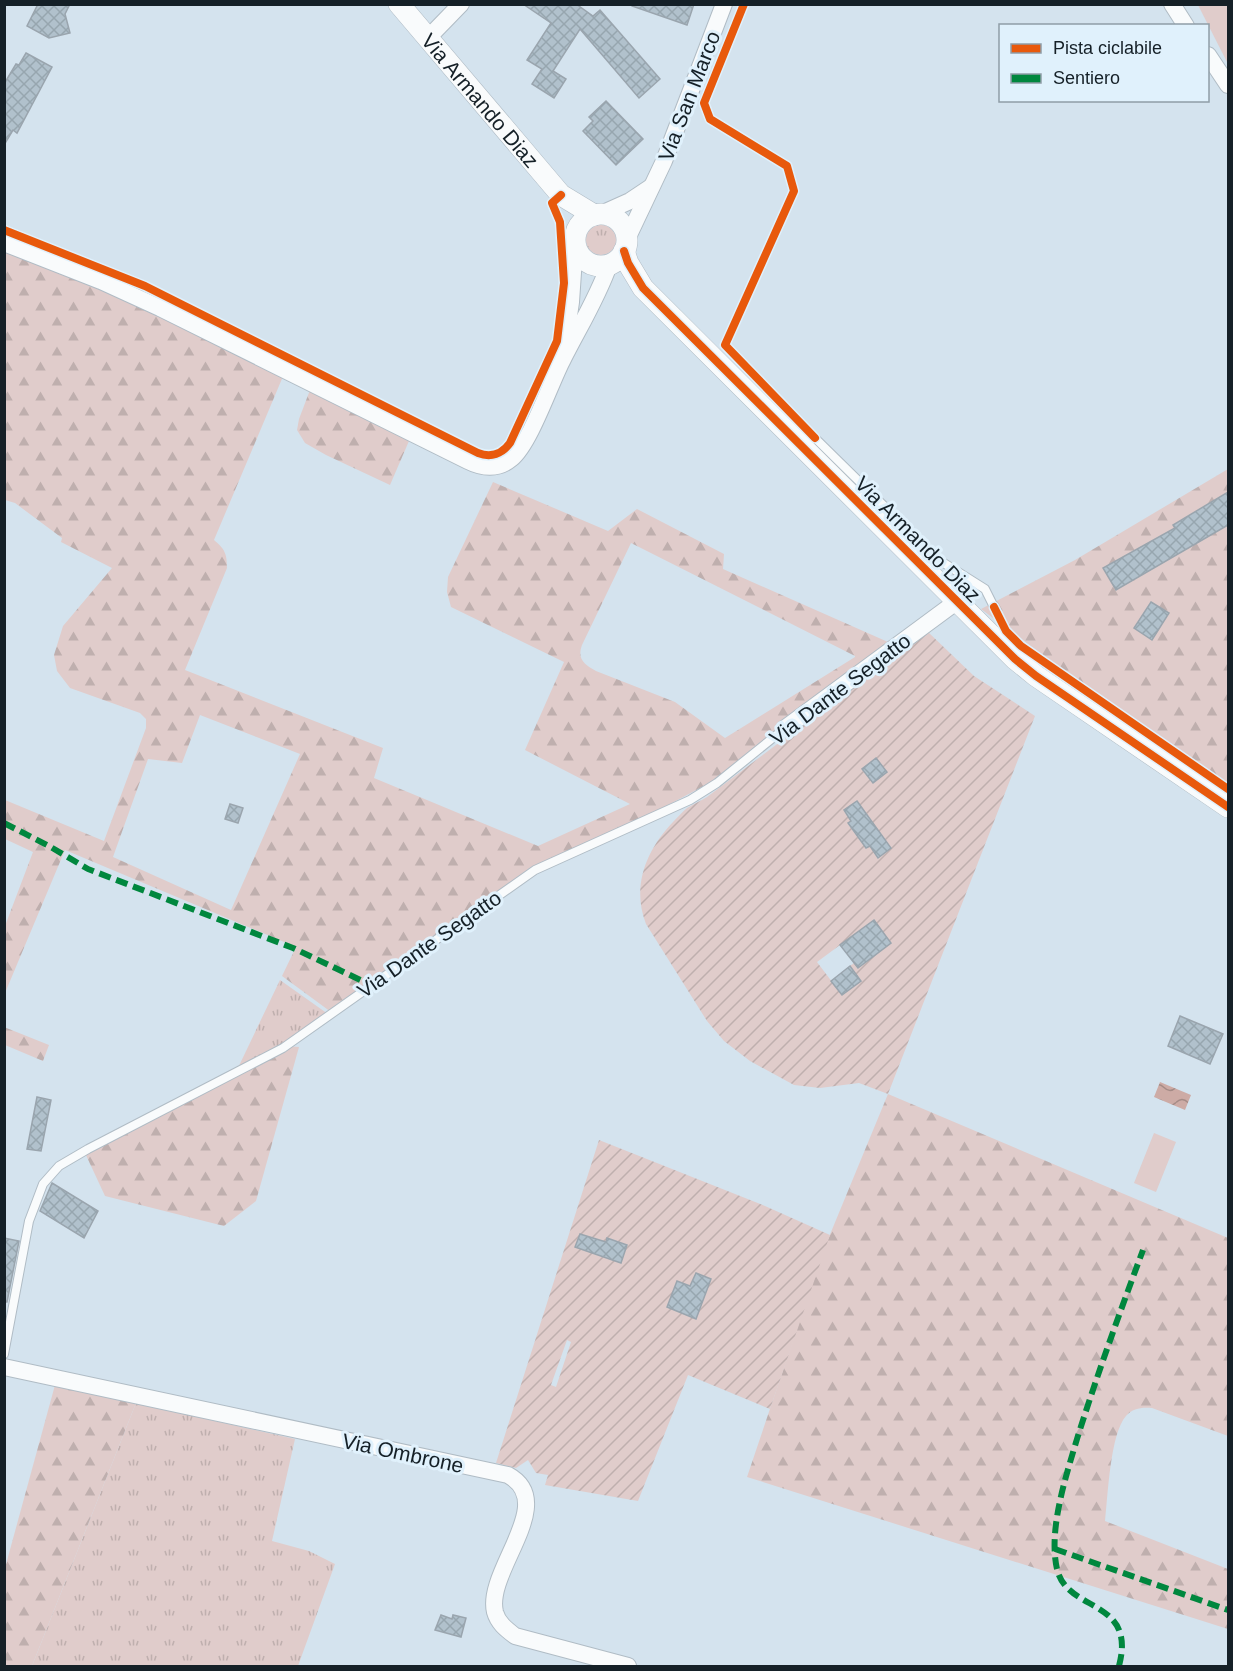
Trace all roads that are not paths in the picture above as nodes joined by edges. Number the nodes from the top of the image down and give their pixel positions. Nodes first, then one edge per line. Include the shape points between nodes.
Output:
1 (399, 4) edge
2 (461, 4) edge
3 (724, 4) edge
4 (1172, 4) edge
5 (1185, 24) edge
6 (428, 38) junction
7 (1209, 56) edge
8 (1228, 85) edge
9 (652, 186) junction
10 (561, 195) junction
11 (598, 215) junction
12 (575, 239) junction
13 (4, 243) edge
14 (626, 245) junction
15 (609, 265) junction
16 (643, 288) junction
17 (562, 360) junction
18 (793, 439) junction
19 (956, 602) junction
20 (994, 607) dead end
21 (784, 729) joint
22 (1228, 807) edge
23 (4, 1354) edge
24 (4, 1367) edge
25 (628, 1666) edge

1 - 6 street, Via Armando Diaz
2 - 6 street
3 - 9 street, Via San Marco
4 - 5 street
6 - 10 street, Via Armando Diaz
7 - 8 street
9 - 11 street, Via San Marco
9 - 14 street, Via San Marco
10 - 11 street, Via Armando Diaz
10 - 12 street, Via Armando Diaz
11 - 12 street via 582,222
11 - 14 street, Via Armando Diaz via 616,219 625,232
12 - 15 street, Via Armando Diaz via 585,260 598,266
12 - 17 street
13 - 17 street via 160,308 480,466 506,463 520,450
14 - 15 street
14 - 16 street, Via Armando Diaz via 628,263
15 - 16 street, Via Armando Diaz
15 - 17 street
16 - 18 street, Via Armando Diaz
18 - 19 street, Via Armando Diaz
18 - 20 lane via 815,438 939,560 985,589
19 - 21 street, Via Dante Segatto
19 - 22 street, Via Armando Diaz via 1036,676
21 - 23 lane, Via Dante Segatto via 690,800 535,870 283,1048 59,1166 43,1184 29,1221
24 - 25 street, Via Ombrone via 508,1475 524,1489 527,1499 496,1591 495,1611 502,1626 515,1636

